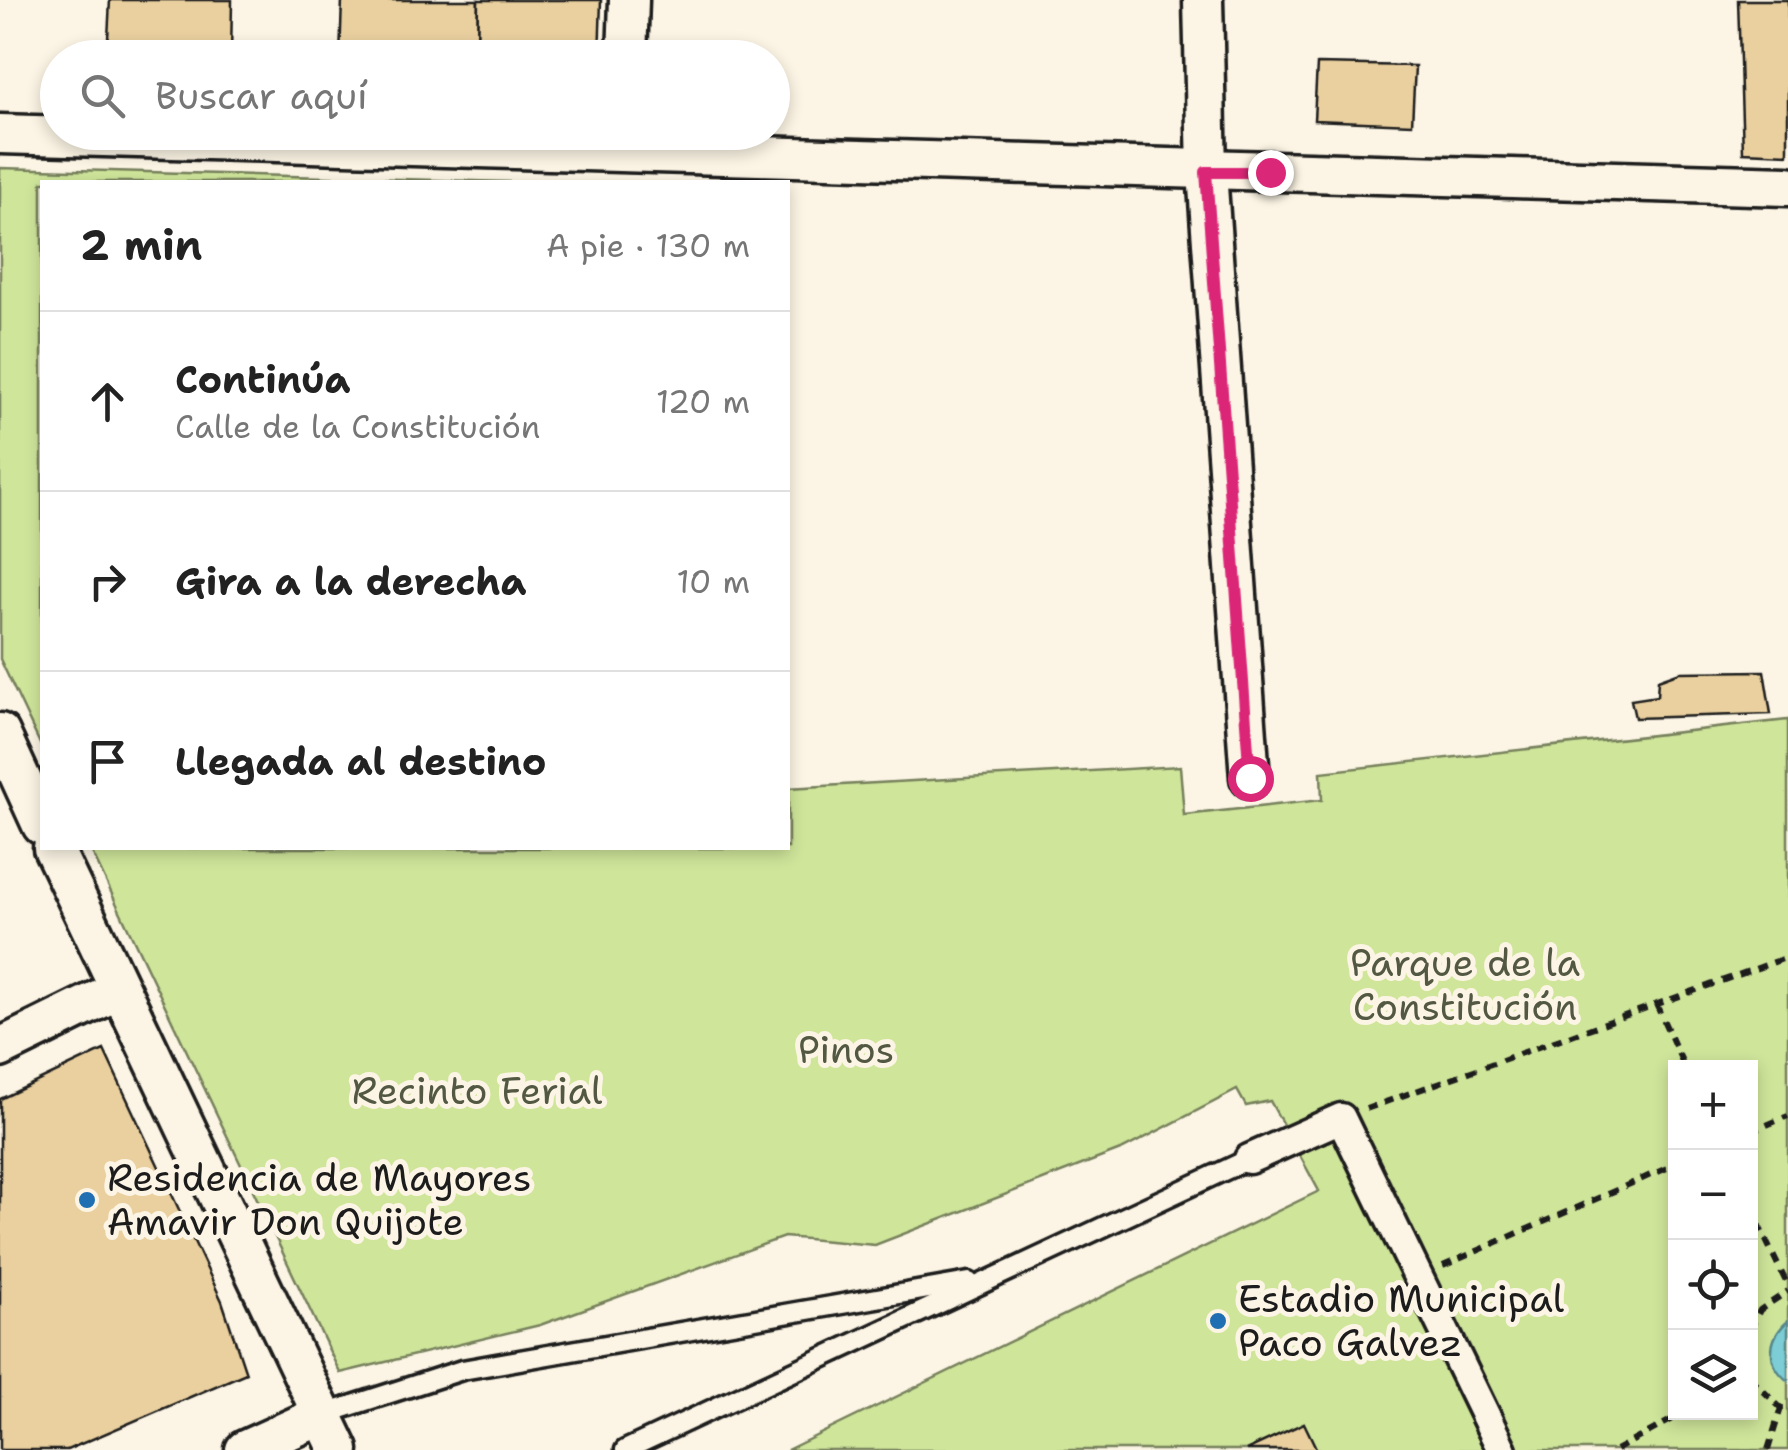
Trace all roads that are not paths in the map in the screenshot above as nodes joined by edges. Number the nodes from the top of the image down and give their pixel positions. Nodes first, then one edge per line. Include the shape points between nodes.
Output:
1 (629, 0) edge
2 (1204, 0) edge
3 (628, 40) edge
4 (0, 134) edge
5 (40, 135) edge
6 (765, 150) edge
7 (1206, 172) junction
8 (1788, 186) edge
9 (0, 732) edge
10 (1250, 778) dead end
11 (40, 821) edge
12 (54, 850) edge
13 (118, 990) junction
14 (0, 1048) edge
15 (1249, 1159) joint
16 (994, 1278) junction
17 (322, 1415) junction
18 (245, 1450) edge
19 (340, 1450) edge
20 (625, 1450) edge
21 (1502, 1450) edge

1 - 3 street
2 - 7 street
4 - 5 street
6 - 7 street
7 - 8 street
7 - 10 street
9 - 11 street
12 - 13 street
13 - 14 street
13 - 17 street
15 - 16 lane
15 - 21 street via 1341,1118
16 - 17 lane via 462,1370
16 - 20 lane
17 - 18 street
17 - 19 street

